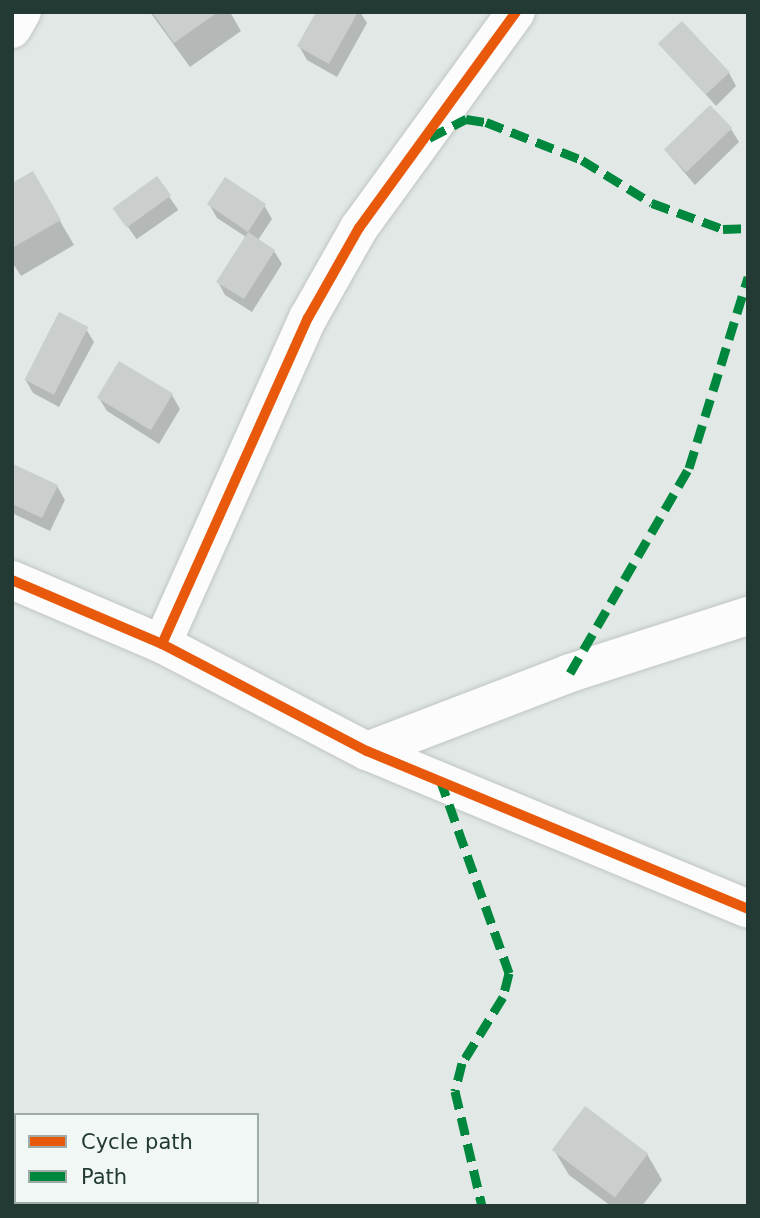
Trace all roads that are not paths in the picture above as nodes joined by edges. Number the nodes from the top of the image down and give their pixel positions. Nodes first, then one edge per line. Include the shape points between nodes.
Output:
1 (22, 12) edge
2 (516, 12) edge
3 (12, 29) edge
4 (12, 580) edge
5 (748, 616) edge
6 (162, 644) junction
7 (367, 751) junction
8 (748, 909) edge

1 - 3 street
2 - 6 street via 359,228 314,307
4 - 6 street
5 - 7 street via 570,673
6 - 7 street
7 - 8 street

